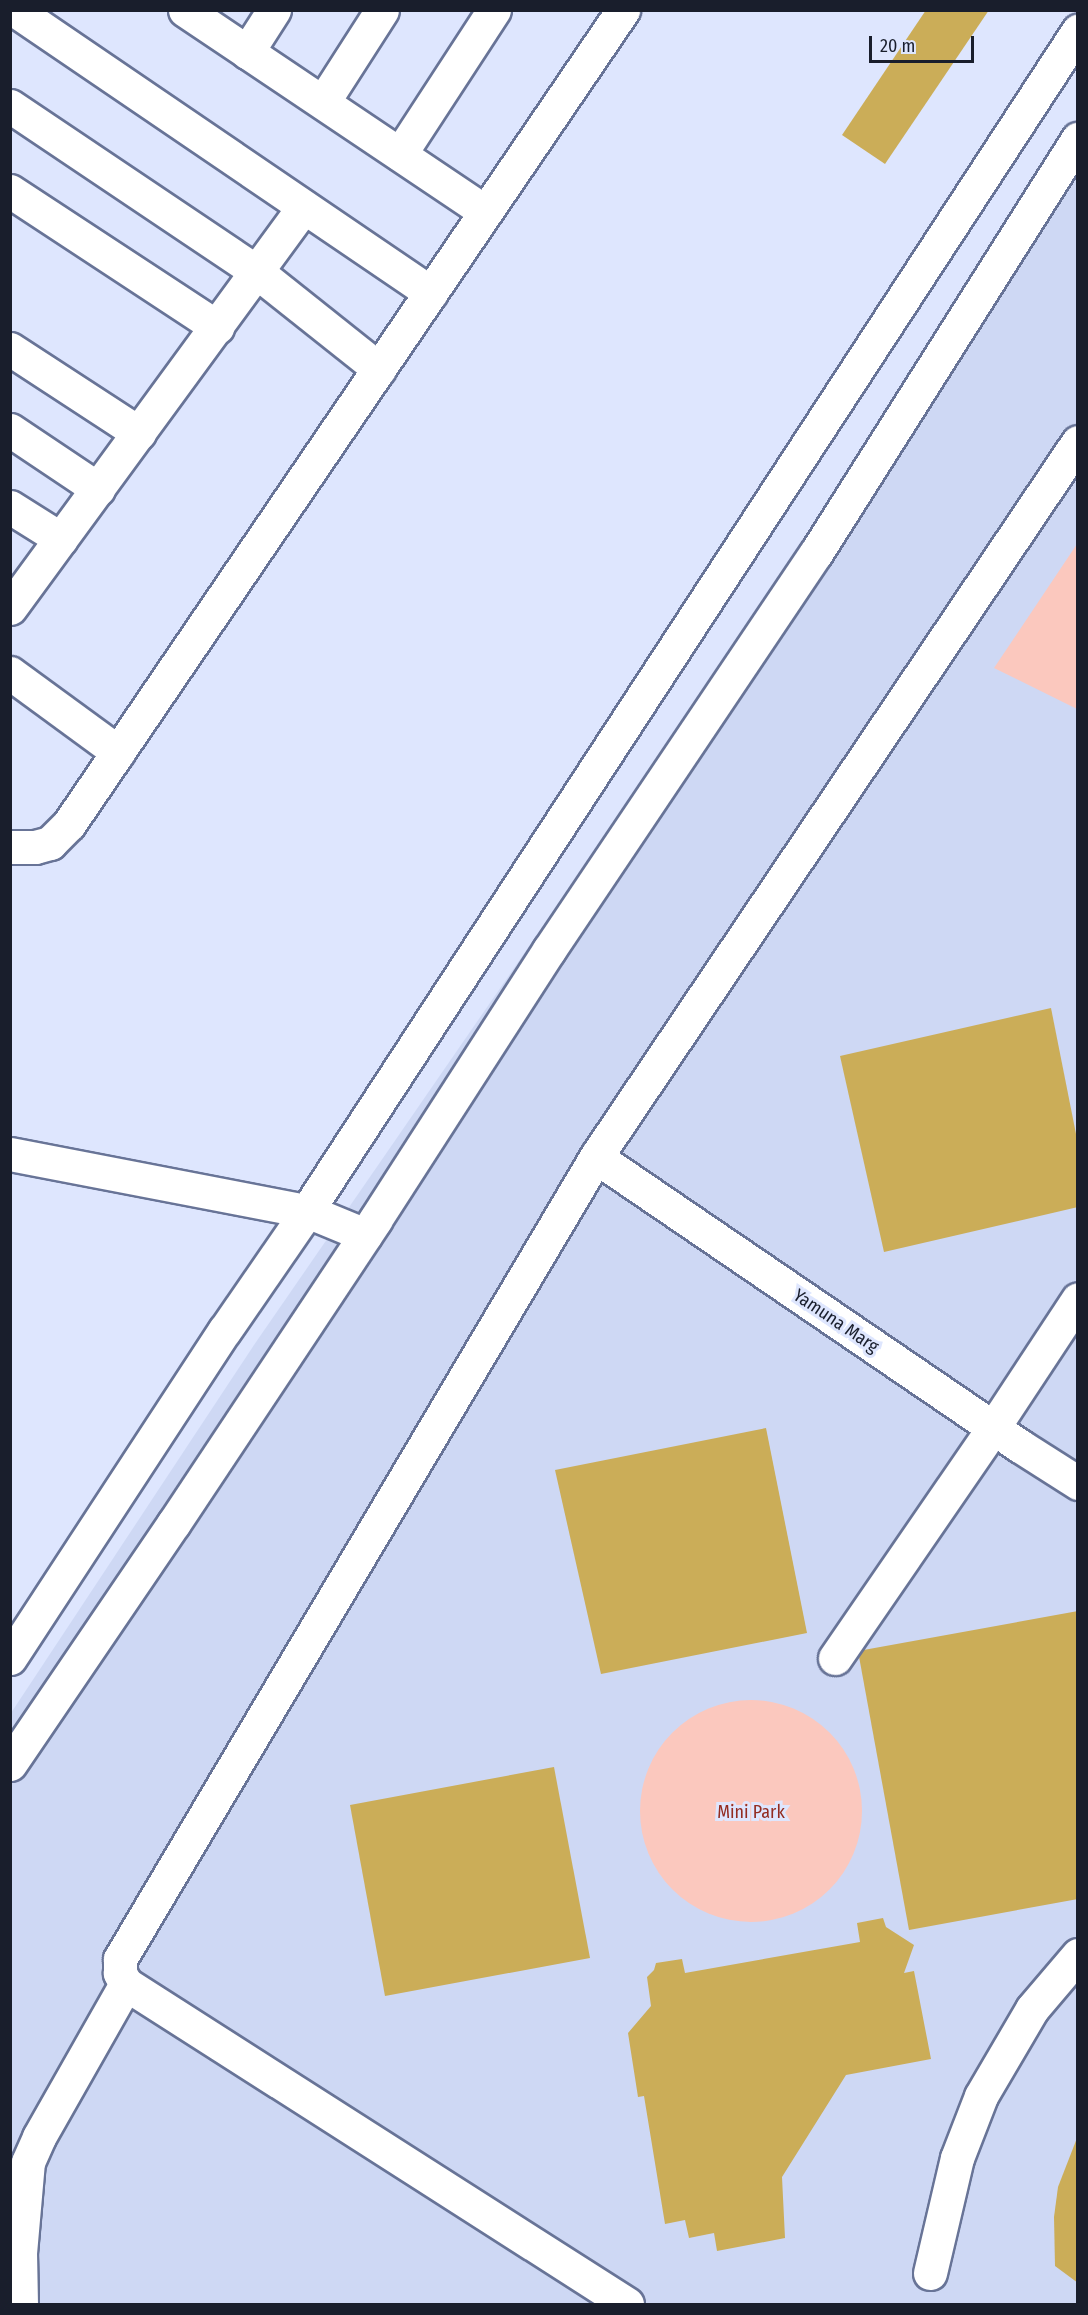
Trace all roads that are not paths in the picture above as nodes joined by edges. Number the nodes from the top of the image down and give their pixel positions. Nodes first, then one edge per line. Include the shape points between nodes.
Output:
1 (15, 10) edge
2 (186, 10) edge
3 (274, 10) edge
4 (382, 10) edge
5 (494, 10) edge
6 (623, 10) edge
7 (1077, 32) edge
8 (247, 52) junction
9 (322, 102) junction
10 (10, 106) edge
11 (1077, 139) edge
12 (400, 154) junction
13 (10, 191) edge
14 (304, 207) junction
15 (486, 212) junction
16 (257, 272) junction
17 (431, 293) junction
18 (217, 327) junction
19 (10, 349) edge
20 (379, 369) junction
21 (10, 430) edge
22 (139, 433) junction
23 (1077, 442) edge
24 (98, 489) junction
25 (10, 507) edge
26 (61, 540) junction
27 (14, 595) edge
28 (10, 673) edge
29 (118, 752) junction
30 (10, 847) edge
31 (10, 1154) edge
32 (596, 1156) junction
33 (308, 1211) junction
34 (365, 1235) junction
35 (1077, 1299) edge
36 (993, 1428) junction
37 (1077, 1483) edge
38 (10, 1658) edge
39 (835, 1658) dead end
40 (10, 1764) edge
41 (1077, 1955) edge
42 (126, 1984) junction
43 (930, 2273) dead end
44 (21, 2304) edge
45 (627, 2304) edge

1 - 14 street
2 - 8 street
3 - 8 street
4 - 9 street
5 - 12 street
6 - 15 street
7 - 33 street
8 - 9 street
9 - 12 street
10 - 16 street
11 - 34 street via 816,553 549,950
12 - 15 street
13 - 18 street
14 - 16 street
14 - 17 street
15 - 17 street
16 - 18 street
16 - 20 street
17 - 20 street
18 - 22 street
19 - 22 street
20 - 29 street
21 - 24 street
22 - 24 street
23 - 32 street
24 - 26 street
25 - 26 street
26 - 27 street
28 - 29 street
29 - 30 street via 69,824 50,843 35,848
31 - 33 street
32 - 36 street, Yamuna Marg
32 - 42 street via 120,1959 120,1972
33 - 34 street
33 - 38 street
34 - 40 street
35 - 36 street
36 - 37 street, Yamuna Marg
36 - 39 street
41 - 43 street via 1032,2009 981,2096 957,2157
42 - 44 street via 28,2163 22,2208
42 - 45 street

